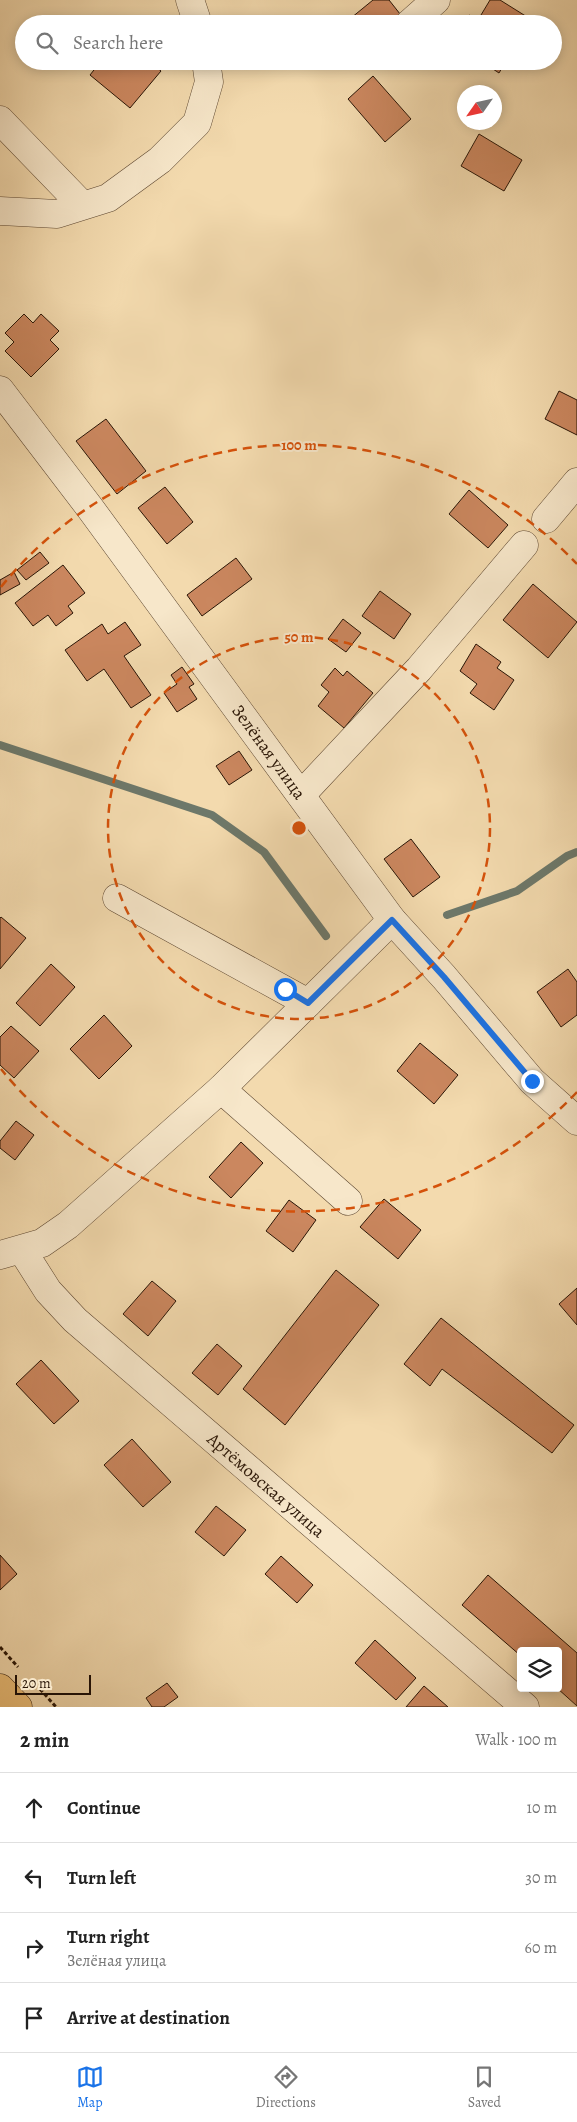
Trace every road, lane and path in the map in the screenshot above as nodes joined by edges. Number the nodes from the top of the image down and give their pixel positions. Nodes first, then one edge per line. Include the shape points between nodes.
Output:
1 (190, 0) edge
2 (436, 0) edge
3 (195, 15) edge
4 (419, 15) edge
5 (207, 70) edge
6 (0, 120) edge
7 (82, 205) junction
8 (0, 211) edge
9 (0, 390) edge
10 (577, 482) edge
11 (546, 519) dead end
12 (524, 546) dead end
13 (300, 795) junction
14 (117, 898) dead end
15 (392, 920) junction
16 (308, 1003) junction
17 (221, 1089) junction
18 (577, 1121) edge
19 (348, 1201) dead end
20 (11, 1253) edge
21 (0, 1688) edge
22 (18, 1707) edge
23 (525, 1707) edge

1 - 3 street
2 - 4 street
5 - 7 street via 209,82 197,123 160,160 108,198
6 - 7 street
7 - 8 street via 57,214
9 - 13 street, Зелёная улица
10 - 11 street
12 - 13 street via 419,669
13 - 15 street, Зелёная улица
14 - 16 street
15 - 16 street
15 - 18 street, Зелёная улица via 532,1081
16 - 17 street
17 - 19 street
17 - 20 street via 68,1225 42,1242
20 - 23 street, Артёмовская улица via 75,1320
21 - 22 main road

